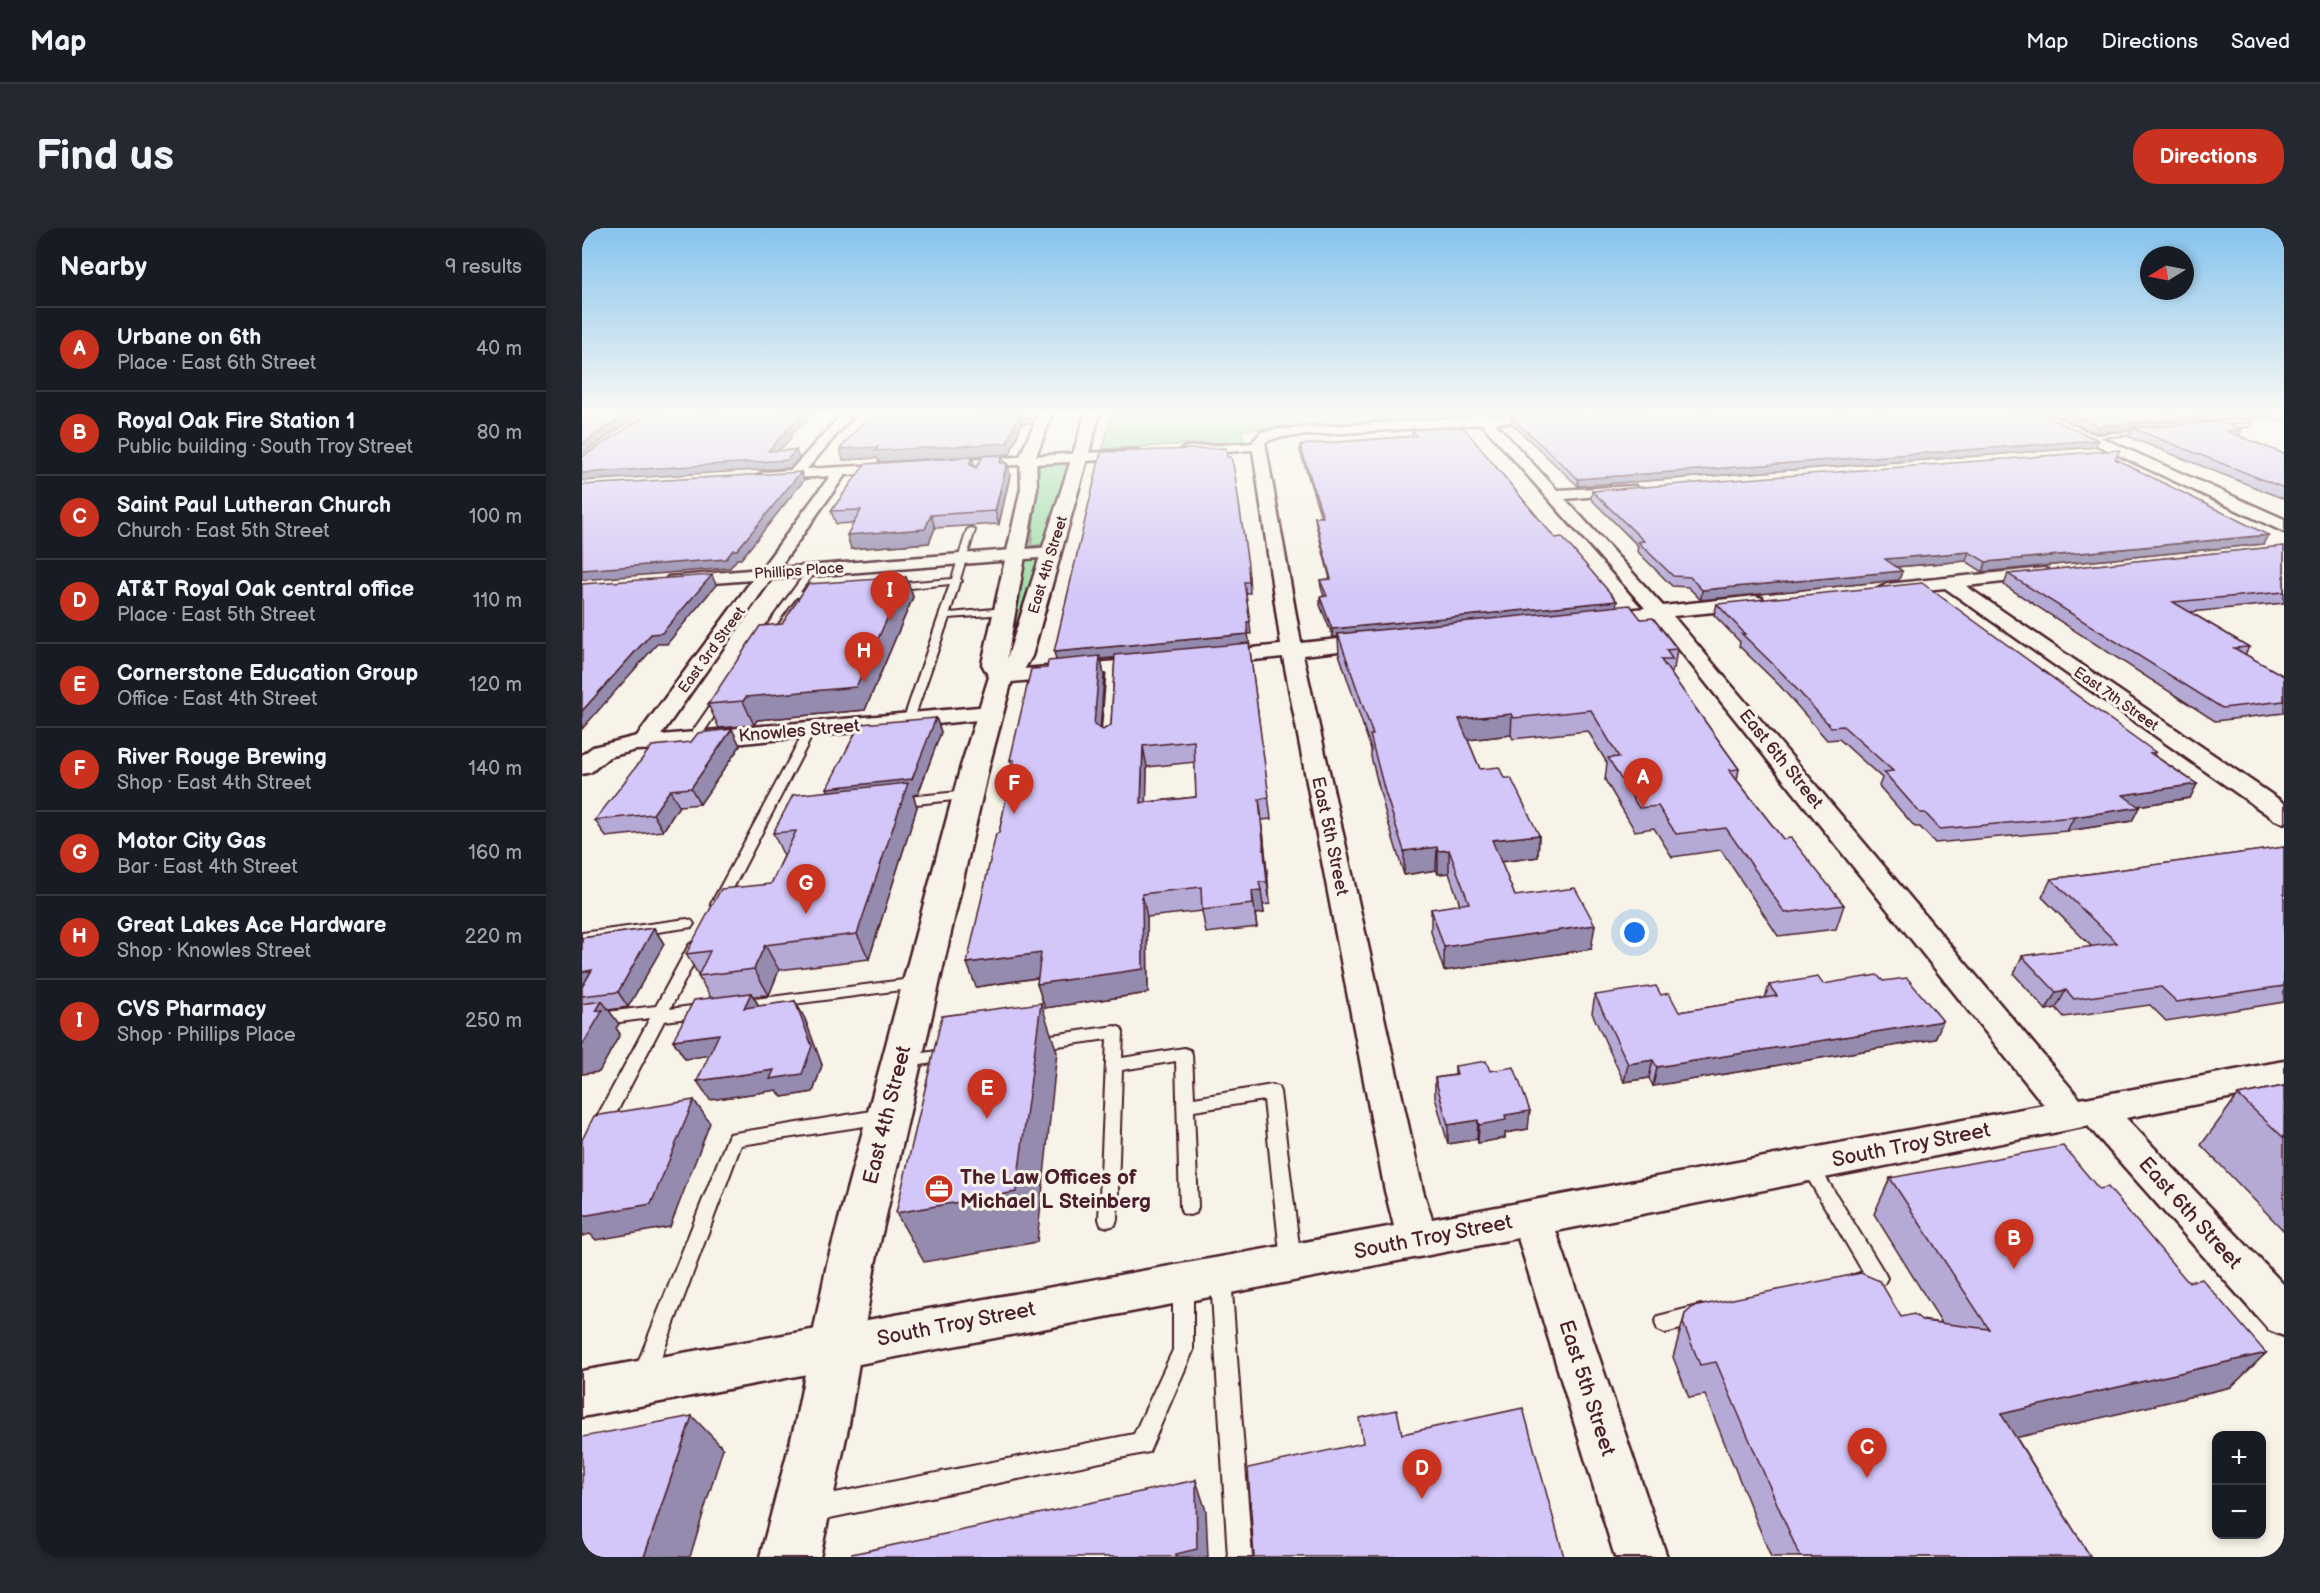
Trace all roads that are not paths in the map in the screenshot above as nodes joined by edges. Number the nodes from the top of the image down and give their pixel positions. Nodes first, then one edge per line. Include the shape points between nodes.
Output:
1 (779, 475) edge
2 (838, 475) edge
3 (1029, 475) edge
4 (1075, 475) edge
5 (1267, 475) edge
6 (1536, 475) edge
7 (2171, 475) edge
8 (747, 477) edge
9 (1648, 488) edge
10 (1554, 495) junction
11 (2284, 526) edge
12 (971, 530) edge
13 (1052, 552) junction
14 (1016, 554) junction
15 (962, 559) junction
16 (812, 570) junction
17 (2064, 571) edge
18 (767, 573) junction
19 (958, 581) junction
20 (652, 582) edge
21 (1949, 583) junction
22 (875, 588) edge
23 (1868, 591) edge
24 (828, 592) edge
25 (793, 595) junction
26 (1775, 600) edge
27 (1005, 611) junction
28 (1659, 612) junction
29 (945, 616) junction
30 (1574, 621) edge
31 (1397, 639) edge
32 (1293, 649) junction
33 (754, 650) edge
34 (1191, 660) edge
35 (1168, 662) edge
36 (1112, 668) junction
37 (1001, 677) junction
38 (728, 689) edge
39 (990, 714) junction
40 (908, 721) junction
41 (810, 730) junction
42 (692, 741) junction
43 (644, 742) junction
44 (1107, 746) edge
45 (582, 767) edge
46 (968, 795) junction
47 (890, 803) edge
48 (2284, 815) edge
49 (687, 924) dead end
50 (582, 938) edge
51 (921, 982) junction
52 (660, 1013) junction
53 (582, 1021) edge
54 (1025, 1044) edge
55 (968, 1052) edge
56 (900, 1062) junction
57 (1114, 1065) junction
58 (2281, 1078) edge
59 (1185, 1106) junction
60 (2084, 1112) junction
61 (886, 1116) junction
62 (593, 1142) edge
63 (1809, 1165) junction
64 (1190, 1208) dead end
65 (1108, 1218) dead end
66 (1532, 1218) junction
67 (1418, 1238) junction
68 (1291, 1264) junction
69 (1202, 1279) junction
70 (1843, 1285) edge
71 (1720, 1311) edge
72 (2284, 1316) edge
73 (1665, 1323) dead end
74 (838, 1348) junction
75 (641, 1382) junction
76 (582, 1394) edge
77 (795, 1535) edge
78 (1240, 1557) edge
79 (1641, 1557) edge

1 - 8 street
2 - 18 street, East 3rd Street
3 - 14 street, East 4th Street
4 - 13 street, East 4th Street
5 - 32 street, East 5th Street
6 - 10 street, East 6th Street
7 - 11 street
9 - 10 street
10 - 28 street, East 6th Street
12 - 15 lane
13 - 14 street, Phillips Place
13 - 37 street, East 4th Street via 1020,656 1016,665
14 - 15 street, Phillips Place
14 - 27 street, East 4th Street
15 - 16 street, Phillips Place
15 - 19 lane
16 - 18 street, Phillips Place
16 - 25 lane
17 - 21 street
18 - 20 street, Phillips Place
18 - 43 street, East 3rd Street
19 - 22 lane
19 - 29 lane
21 - 23 street
21 - 48 street, East 7th Street
24 - 25 lane
25 - 33 lane
26 - 28 street
27 - 29 lane
27 - 37 street, East 4th Street via 994,664
28 - 30 street
28 - 60 street, East 6th Street
29 - 40 lane
31 - 32 street
32 - 34 street
32 - 67 street, East 5th Street via 1404,1191
35 - 36 street
36 - 37 street
36 - 44 lane
37 - 39 street, East 4th Street
38 - 42 lane
39 - 40 street, Knowles Street
39 - 46 street, East 4th Street
40 - 41 street, Knowles Street
41 - 42 street, Knowles Street
41 - 52 lane via 770,816
42 - 43 street, Knowles Street
43 - 45 street via 601,752
46 - 47 lane
46 - 51 street, East 4th Street
49 - 50 lane
51 - 52 lane
51 - 56 street, East 4th Street
52 - 53 lane
52 - 62 lane
54 - 57 lane via 1115,1032
55 - 56 lane
56 - 61 street, East 4th Street
57 - 59 lane via 1184,1054
57 - 65 lane
58 - 60 street, South Troy Street
59 - 64 lane
59 - 68 lane via 1272,1092
60 - 63 street, South Troy Street
60 - 72 street, East 6th Street
61 - 74 street, East 4th Street via 850,1264
61 - 75 lane via 735,1139
63 - 66 street, South Troy Street
63 - 70 lane via 1877,1278
66 - 67 street, South Troy Street
66 - 79 street, East 5th Street
67 - 68 street, South Troy Street
68 - 69 street, South Troy Street
69 - 74 street, South Troy Street
69 - 77 lane via 1183,1351 1141,1444
69 - 78 lane
71 - 73 lane
74 - 75 street, South Troy Street
74 - 77 street, East 4th Street
75 - 76 street, South Troy Street

